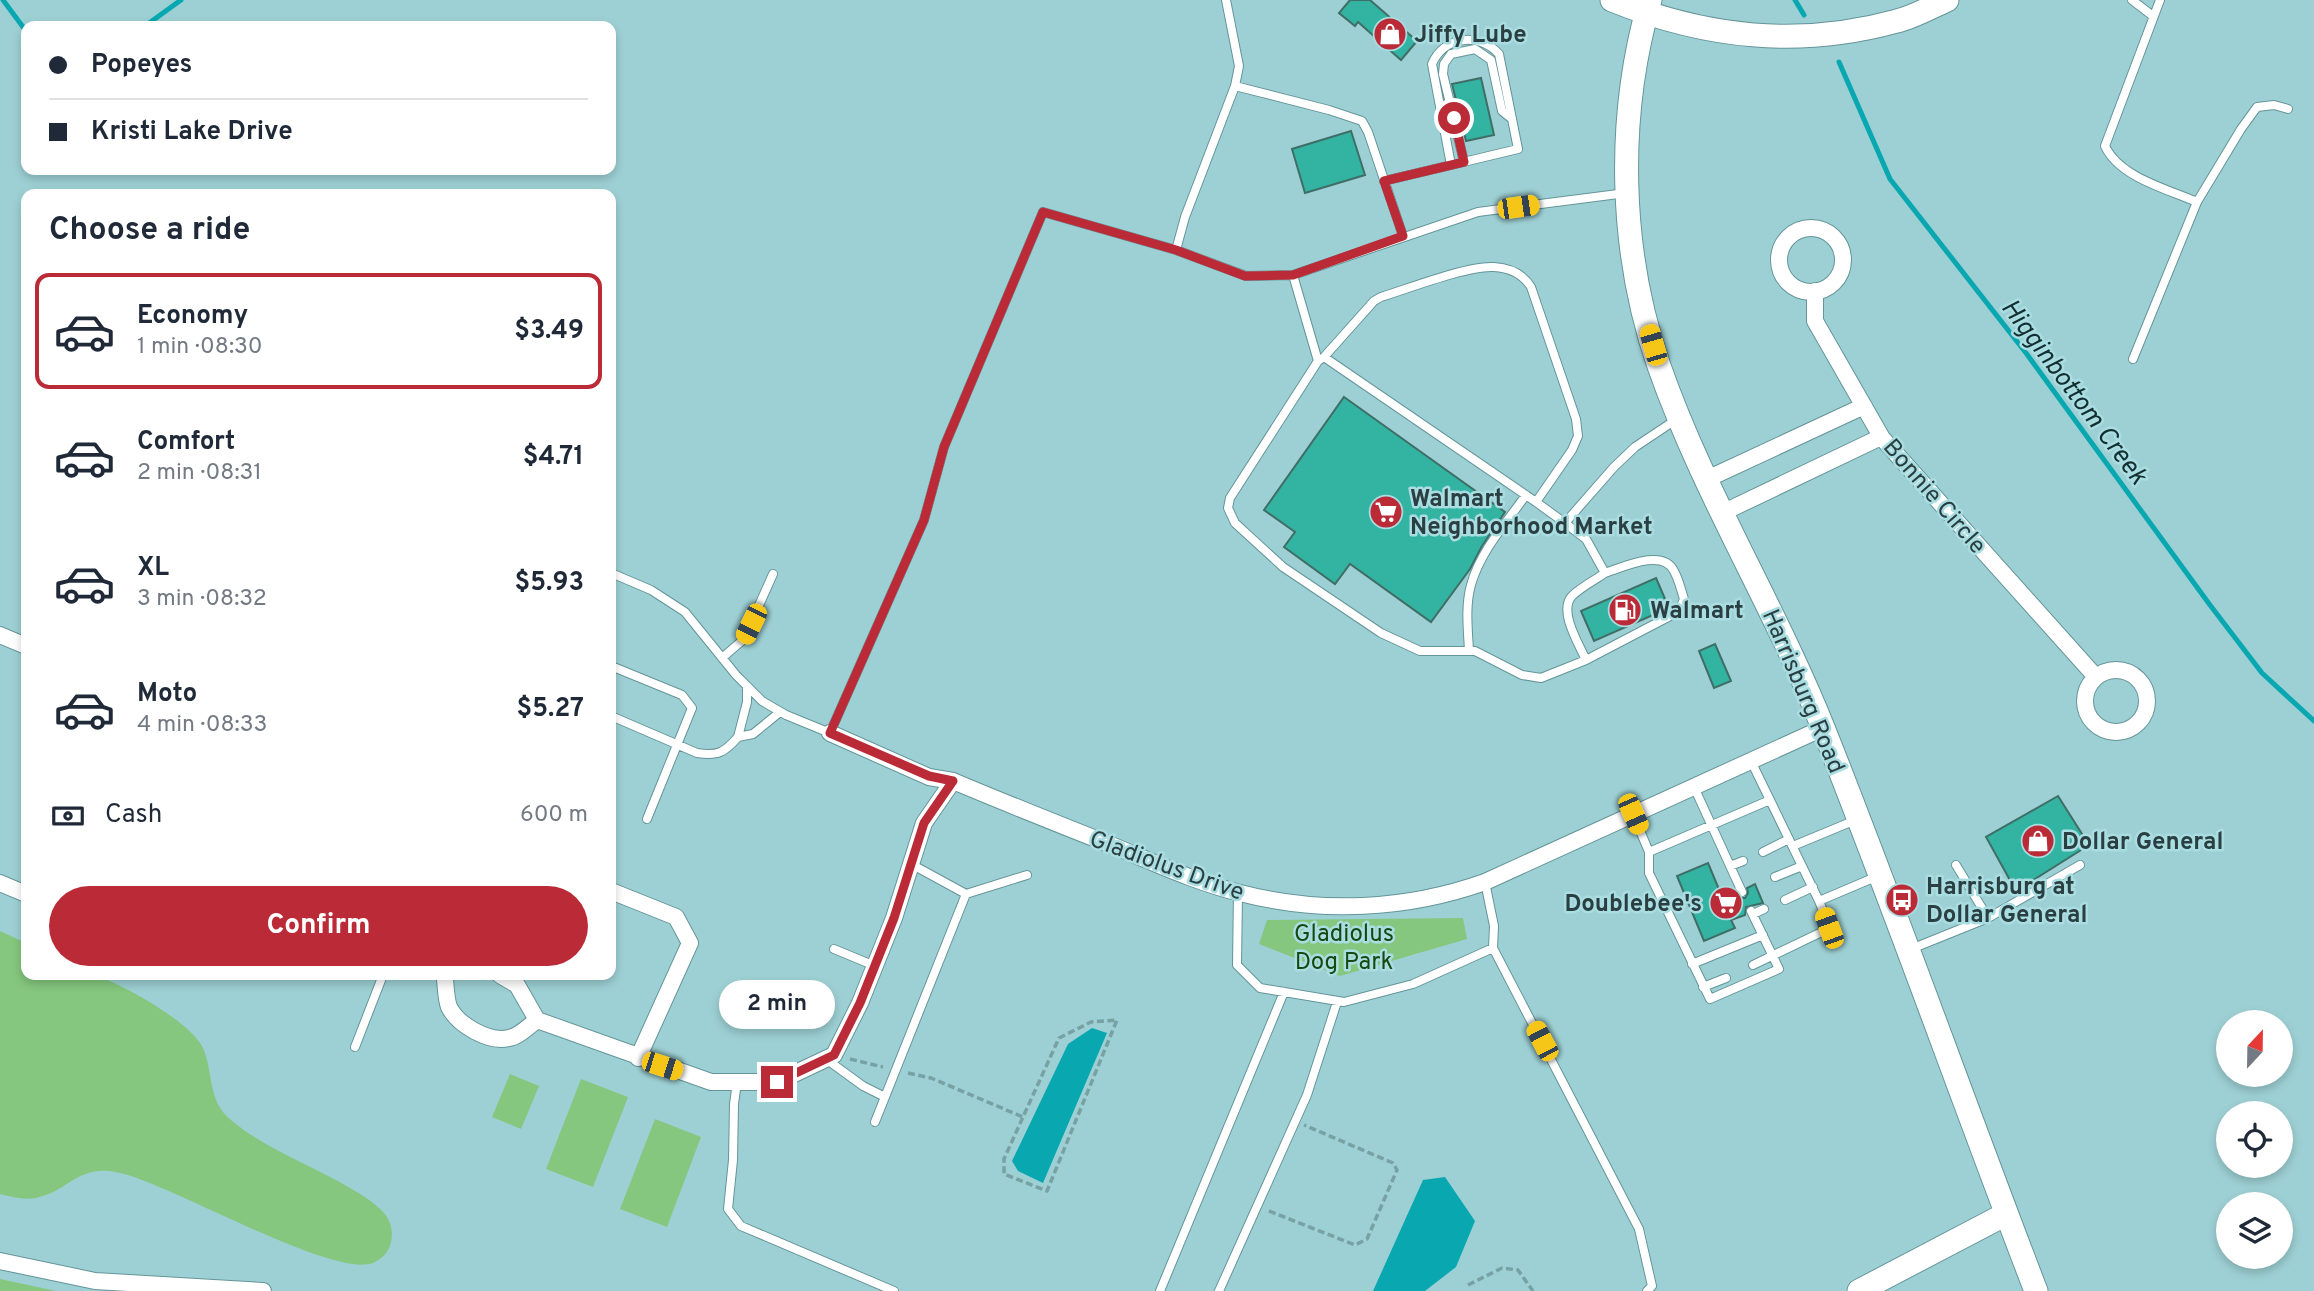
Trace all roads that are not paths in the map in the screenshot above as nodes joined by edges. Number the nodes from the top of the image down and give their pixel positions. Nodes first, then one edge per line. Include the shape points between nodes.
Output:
1 (1226, 0) edge
2 (1612, 0) edge
3 (1947, 0) edge
4 (2132, 0) edge
5 (2160, 0) edge
6 (1648, 7) edge
7 (2153, 16) junction
8 (1235, 86) junction
9 (2288, 109) dead end
10 (1512, 119) junction
11 (1464, 162) junction
12 (1451, 165) junction
13 (1384, 181) junction
14 (1627, 193) junction
15 (2197, 202) junction
16 (1403, 236) junction
17 (1176, 250) junction
18 (1293, 275) junction
19 (1815, 291) junction
20 (1321, 359) junction
21 (2133, 359) dead end
22 (1864, 406) junction
23 (1680, 417) junction
24 (1881, 436) junction
25 (1707, 479) junction
26 (1526, 495) junction
27 (1536, 502) junction
28 (1722, 513) junction
29 (1566, 523) junction
30 (1605, 573) junction
31 (773, 574) dead end
32 (616, 575) edge
33 (0, 635) edge
34 (21, 644) edge
35 (1469, 651) junction
36 (722, 658) junction
37 (1586, 660) junction
38 (616, 668) edge
39 (2096, 677) dead end
40 (747, 687) junction
41 (780, 712) junction
42 (616, 718) edge
43 (1823, 728) junction
44 (830, 733) junction
45 (738, 737) junction
46 (677, 744) junction
47 (1751, 761) junction
48 (953, 781) junction
49 (1694, 787) junction
50 (1770, 800) junction
51 (1633, 814) junction
52 (647, 819) dead end
53 (1858, 819) junction
54 (1711, 825) junction
55 (1791, 843) junction
56 (1650, 852) junction
57 (1763, 852) dead end
58 (1743, 861) dead end
59 (911, 864) junction
60 (1956, 865) dead end
61 (2080, 865) dead end
62 (1730, 866) junction
63 (1802, 866) junction
64 (1027, 875) dead end
65 (1881, 875) junction
66 (1775, 877) dead end
67 (1485, 882) junction
68 (0, 883) edge
69 (1813, 887) junction
70 (21, 892) edge
71 (1742, 892) dead end
72 (616, 893) edge
73 (1238, 893) junction
74 (966, 894) junction
75 (1785, 900) dead end
76 (1819, 901) junction
77 (1764, 909) dead end
78 (1988, 918) junction
79 (1763, 935) junction
80 (1493, 948) junction
81 (834, 949) dead end
82 (1908, 950) junction
83 (1773, 955) junction
84 (1692, 964) junction
85 (1754, 965) dead end
86 (875, 966) junction
87 (1726, 978) dead end
88 (381, 980) edge
89 (446, 980) edge
90 (508, 980) edge
91 (1703, 987) junction
92 (1284, 992) junction
93 (1336, 1002) junction
94 (537, 1020) junction
95 (355, 1048) dead end
96 (830, 1057) junction
97 (638, 1058) junction
98 (737, 1082) junction
99 (885, 1097) junction
100 (875, 1122) dead end
101 (2006, 1214) junction
102 (0, 1261) edge
103 (263, 1291) edge
104 (894, 1291) edge
105 (1160, 1291) edge
106 (1219, 1291) edge
107 (1647, 1291) edge
108 (1859, 1291) edge
109 (2036, 1291) edge

1 - 8 lane via 1239,66
2 - 6 main road
3 - 6 main road via 1900,21 1829,36 1759,37 1696,26
4 - 7 lane
5 - 7 lane
6 - 14 main road, Harrisburg Road via 1629,116
7 - 15 lane via 2105,146 2110,158 2134,174
8 - 13 lane via 1362,121
8 - 17 lane
9 - 15 lane via 2274,104 2257,107
10 - 11 lane via 1518,149
10 - 11 lane via 1502,111 1491,60 1475,49 1451,54 1443,74
10 - 12 lane via 1499,54 1491,44 1466,40 1438,51 1432,64
11 - 12 lane
12 - 13 lane
13 - 16 lane
14 - 16 lane via 1478,212
14 - 23 main road, Harrisburg Road via 1641,302 1659,366
15 - 21 lane
16 - 18 lane
17 - 18 lane via 1245,276
17 - 44 lane via 1043,212 944,447 924,520
18 - 20 lane
19 - 19 street via 1835,282 1843,262 1837,241 1821,229 1811,228 1792,234 1779,260 1794,286
19 - 22 street, Bonnie Circle via 1815,321
20 - 26 lane
20 - 27 lane via 1381,297 1477,268 1494,267 1525,278 1576,419 1578,436
20 - 35 lane via 1230,498 1228,508 1235,523 1283,568 1381,633 1420,651
22 - 24 street, Bonnie Circle
22 - 25 street
23 - 25 main road, Harrisburg Road
23 - 29 lane via 1635,447
24 - 28 street
24 - 39 street, Bonnie Circle
25 - 28 main road, Harrisburg Road
26 - 27 lane
26 - 35 lane via 1488,550 1471,586
27 - 29 lane
28 - 43 main road, Harrisburg Road
29 - 30 lane via 1586,539
30 - 37 lane via 1571,597 1567,607
30 - 37 lane via 1648,560 1664,562 1674,568 1684,599 1674,614
31 - 36 lane via 744,639
32 - 36 lane via 685,612
33 - 34 street
35 - 37 lane via 1522,675 1541,678
36 - 40 lane
38 - 46 lane via 682,695 692,708
40 - 41 lane
40 - 45 lane
41 - 44 lane
41 - 45 lane via 753,734
42 - 46 lane
43 - 47 street, Gladiolus Drive
43 - 53 main road, Harrisburg Road
44 - 48 street, Gladiolus Drive via 929,776
45 - 46 lane via 726,750 710,755
46 - 52 lane
47 - 49 street, Gladiolus Drive
47 - 50 lane
48 - 59 street via 924,823
48 - 73 street, Gladiolus Drive
49 - 51 street, Gladiolus Drive
49 - 54 lane
50 - 54 lane
50 - 55 lane
51 - 56 lane
51 - 67 street, Gladiolus Drive
53 - 55 lane
53 - 65 main road, Harrisburg Road
54 - 56 lane
54 - 62 lane
55 - 57 lane
55 - 63 lane
56 - 84 lane via 1648,873
58 - 62 lane
59 - 74 lane
59 - 86 street
60 - 78 lane
61 - 78 lane
62 - 71 lane
63 - 66 lane
63 - 69 lane
64 - 74 lane
65 - 76 lane
65 - 82 main road, Harrisburg Road
67 - 73 street, Gladiolus Drive via 1405,902 1363,906 1292,903
67 - 80 lane via 1494,926
68 - 70 street
69 - 75 lane
69 - 76 lane
72 - 97 street via 676,917 690,943
73 - 92 lane via 1237,965 1260,988
74 - 99 lane
76 - 83 lane via 1829,928
77 - 79 lane via 1752,912
78 - 82 lane
79 - 83 lane
79 - 84 lane
80 - 93 lane via 1413,984
80 - 107 lane via 1639,1229 1652,1286
81 - 86 lane
82 - 101 main road, Harrisburg Road
83 - 85 lane
83 - 91 lane via 1779,969 1710,999
84 - 91 lane
86 - 96 street
87 - 91 lane
88 - 95 lane
89 - 94 street via 449,1007 462,1021 493,1039 511,1038
90 - 94 street via 517,985
92 - 93 lane
92 - 105 lane
93 - 106 lane via 1307,1095
94 - 97 street
96 - 98 street via 777,1082
96 - 99 lane via 863,1086
97 - 98 street via 711,1082
98 - 104 lane via 728,1209 741,1226
99 - 100 lane
101 - 108 main road
101 - 109 main road, Harrisburg Road
102 - 103 street via 95,1281

